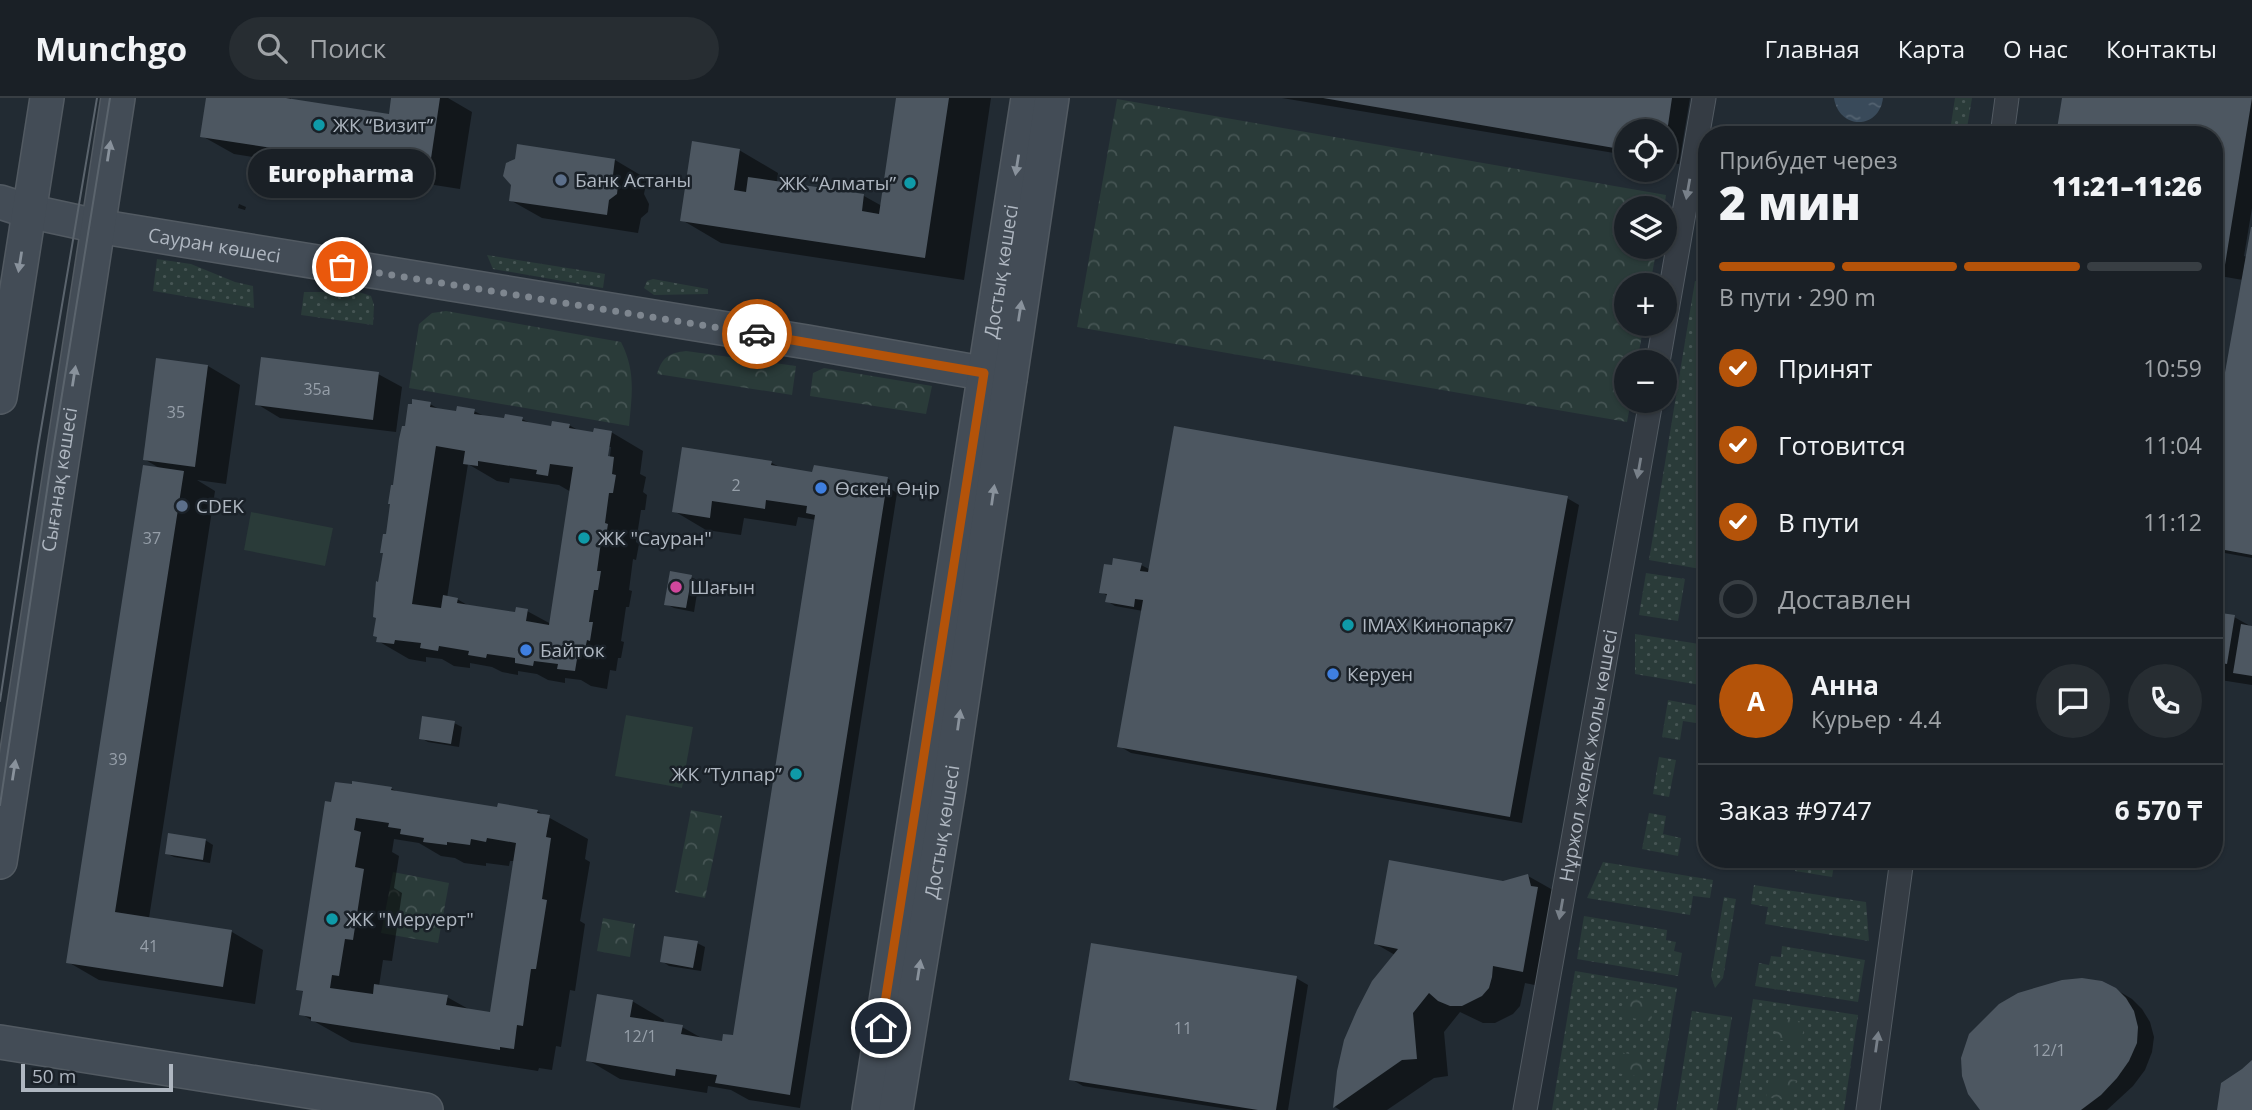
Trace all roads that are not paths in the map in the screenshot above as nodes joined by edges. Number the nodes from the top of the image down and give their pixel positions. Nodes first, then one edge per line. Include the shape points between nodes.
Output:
1 (47, 98) edge
2 (118, 98) edge
3 (1028, 98) edge
4 (1052, 98) edge
5 (1704, 98) edge
6 (2007, 98) edge
7 (1699, 126) edge
8 (2002, 126) edge
9 (1698, 132) edge
10 (14, 206) edge
11 (97, 226) junction
12 (1660, 350) edge
13 (997, 376) junction
14 (0, 397) edge
15 (1649, 413) edge
16 (0, 862) edge
17 (1901, 868) edge
18 (0, 1042) edge
19 (426, 1110) edge
20 (869, 1110) edge
21 (896, 1110) edge
22 (1525, 1110) edge
23 (1868, 1110) edge

1 - 10 street
11 -> 2 street, Сығанақ көшесі
3 -> 13 street, Достық көшесі
13 -> 4 street, Достық көшесі
5 -> 7 street
6 - 8 street
9 -> 12 street
10 - 11 street, Сауран көшесі
10 -> 14 street
11 - 13 street, Сауран көшесі
16 -> 11 street, Сығанақ көшесі
13 - 20 street, Достық көшесі
21 -> 13 street, Достық көшесі via 951,775
15 -> 22 street, Нұржол желек жолы көшесі
23 -> 17 street
18 - 19 street

